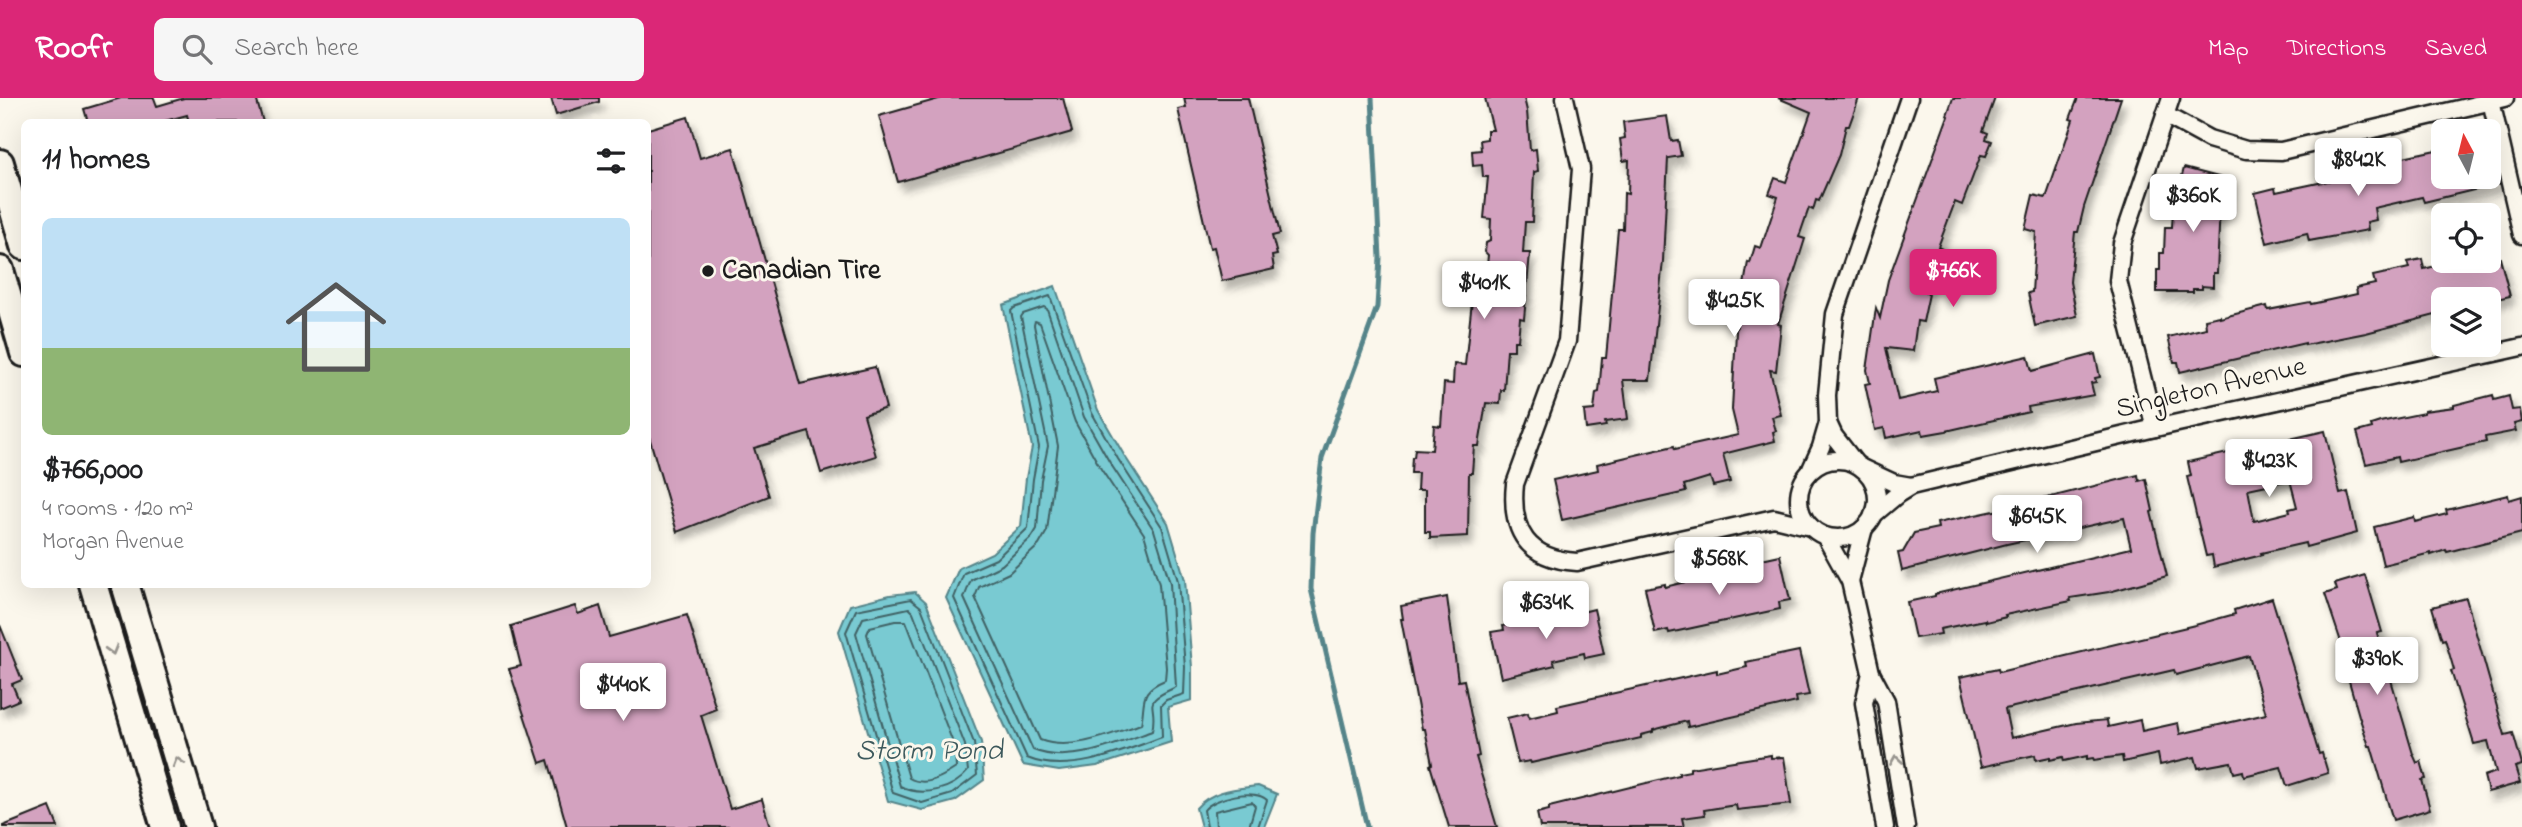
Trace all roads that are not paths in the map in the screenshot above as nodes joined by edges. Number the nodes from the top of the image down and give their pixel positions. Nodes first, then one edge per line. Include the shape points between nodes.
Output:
1 (1564, 98) edge
2 (1909, 98) edge
3 (2171, 98) edge
4 (2498, 99) edge
5 (2165, 115) junction
6 (0, 163) edge
7 (2522, 235) edge
8 (21, 236) edge
9 (0, 270) edge
10 (21, 343) edge
11 (2522, 347) edge
12 (1828, 423) junction
13 (2155, 429) junction
14 (1859, 466) junction
15 (1811, 470) junction
16 (1911, 486) junction
17 (1800, 488) junction
18 (1774, 518) junction
19 (1869, 522) junction
20 (1818, 531) junction
21 (1850, 581) junction
22 (94, 588) edge
23 (126, 588) edge
24 (1871, 673) junction
25 (165, 827) edge
26 (198, 827) edge
27 (1885, 827) edge
28 (1906, 827) edge

1 - 18 street via 1581,169 1567,341 1515,484 1513,501 1520,530 1541,555 1577,562
2 - 12 street via 1835,314
3 - 5 street
4 - 5 street via 2281,151 2246,150 2209,139
4 - 7 street
5 - 13 street via 2122,243 2118,281
6 - 8 main road
9 - 10 main road
11 - 13 street, Singleton Avenue
12 - 14 street
12 - 15 street
13 - 16 street, Singleton Avenue
14 - 15 street via 1832,460
14 - 16 street
14 - 19 street via 1875,485 1877,496
15 - 17 street
16 - 19 street, Singleton Avenue
17 - 18 street
17 - 20 street via 1802,515
18 - 20 street
19 - 20 street via 1846,537
19 - 21 street
20 - 21 street
21 - 24 street
22 -> 25 main road
26 -> 23 main road
24 - 27 street via 1864,703
28 -> 24 street via 1886,701

